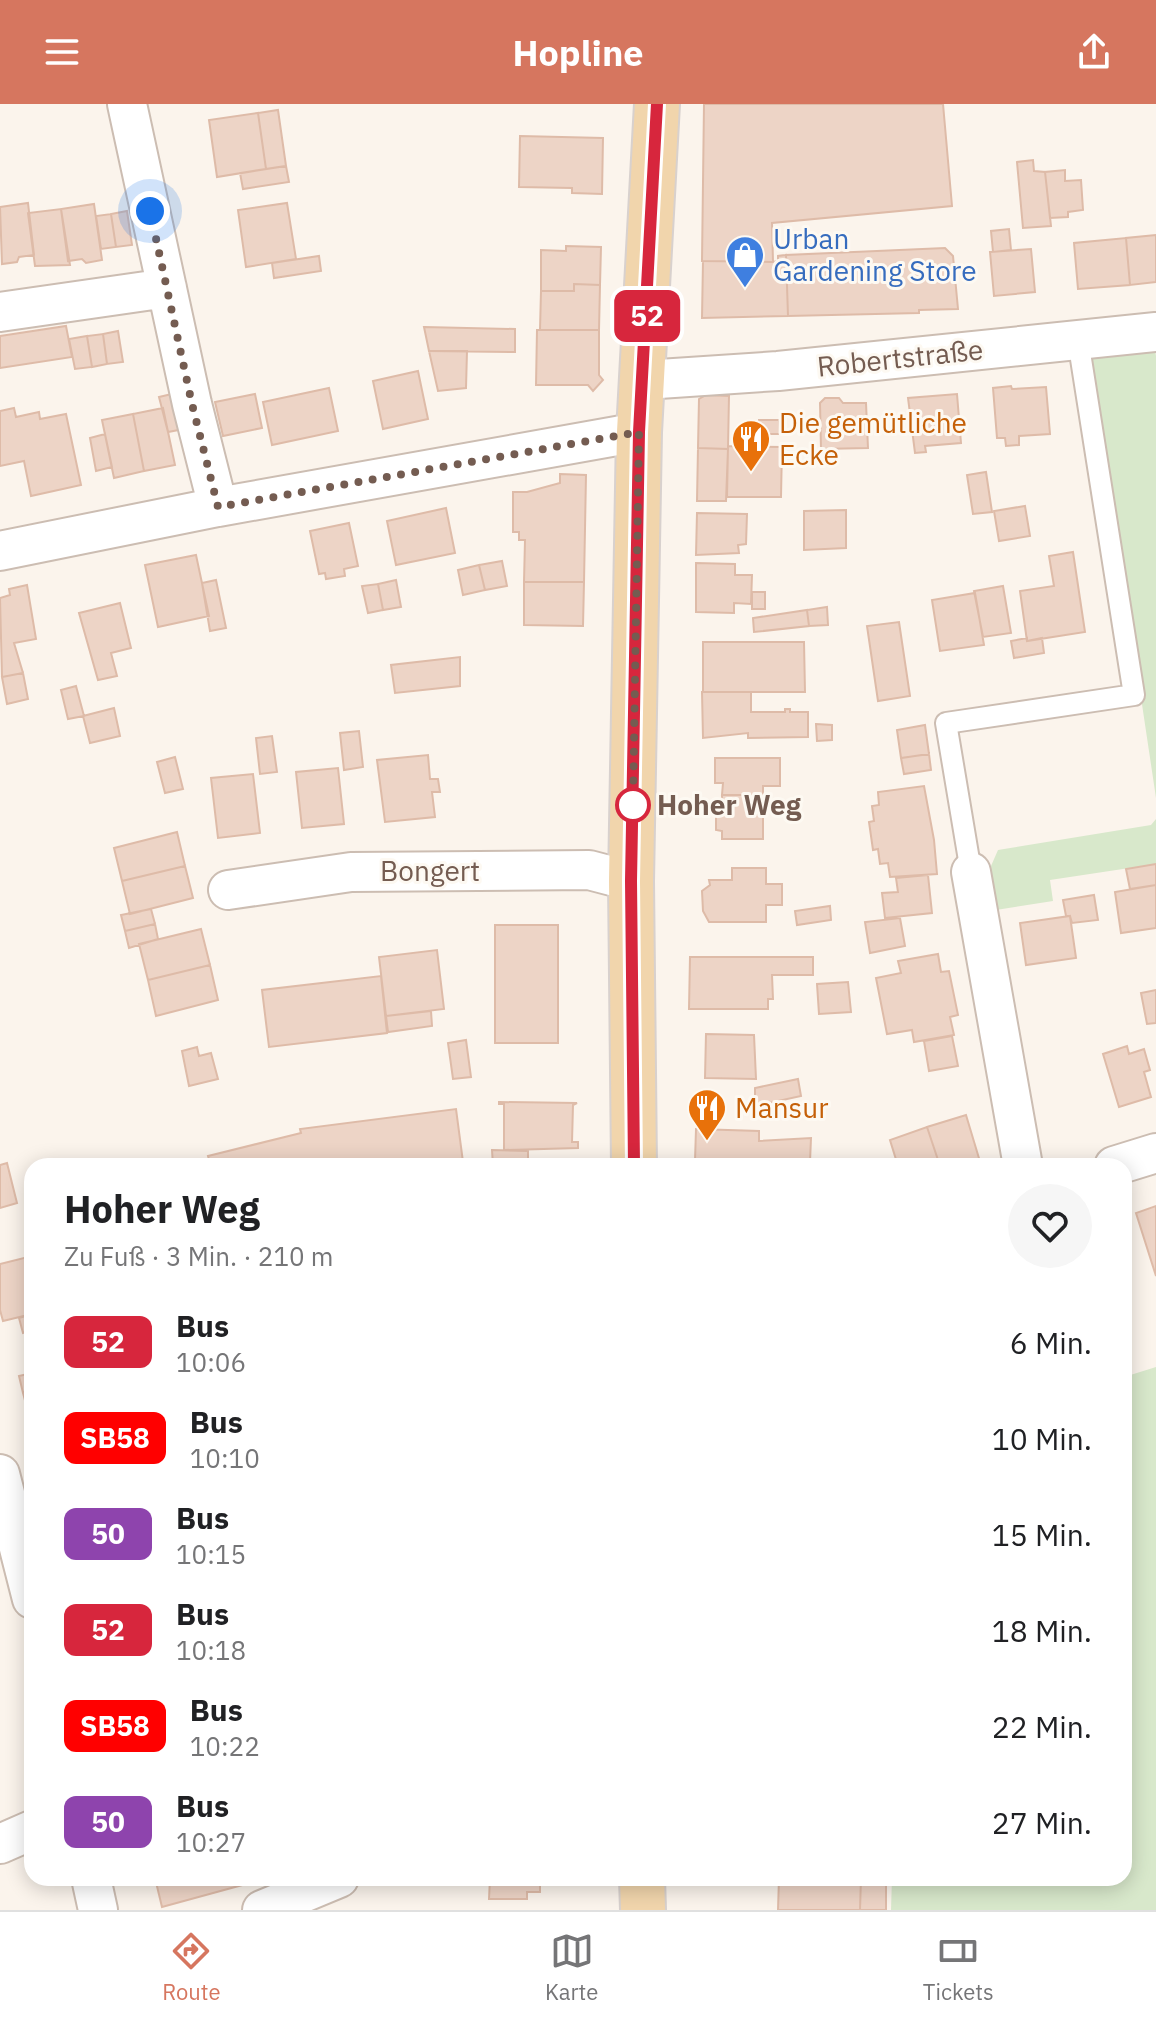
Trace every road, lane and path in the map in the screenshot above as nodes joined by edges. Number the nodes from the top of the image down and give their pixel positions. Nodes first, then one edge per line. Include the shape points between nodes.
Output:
1 (127, 104) edge
2 (657, 104) edge
3 (167, 288) junction
4 (0, 312) edge
5 (1156, 332) edge
6 (1078, 340) junction
7 (644, 380) junction
8 (639, 432) junction
9 (218, 507) junction
10 (0, 551) edge
11 (971, 872) joint
12 (631, 881) junction
13 (228, 890) dead end
14 (1156, 1153) edge
15 (634, 1158) edge
16 (1022, 1158) edge
17 (1132, 1160) edge
18 (24, 1471) edge
19 (0, 1476) edge
20 (24, 1568) edge
21 (24, 1834) edge
22 (0, 1844) edge
23 (93, 1886) edge
24 (320, 1886) edge
25 (642, 1886) edge
26 (98, 1910) edge
27 (262, 1910) edge
28 (643, 1910) edge

1 - 3 street
2 - 7 main road
3 - 4 street
3 - 9 street
5 - 6 street, Robertstraße
6 - 7 street, Robertstraße
6 - 11 lane via 1134,695 946,723
7 - 8 main road
8 - 9 street
8 - 12 main road
9 - 10 street
11 - 16 street
12 - 13 street, Bongert via 589,870 351,872
12 - 15 main road
14 - 17 street
18 - 19 street
19 - 20 street
21 - 22 street
23 - 26 street
24 - 27 street
25 - 28 main road

